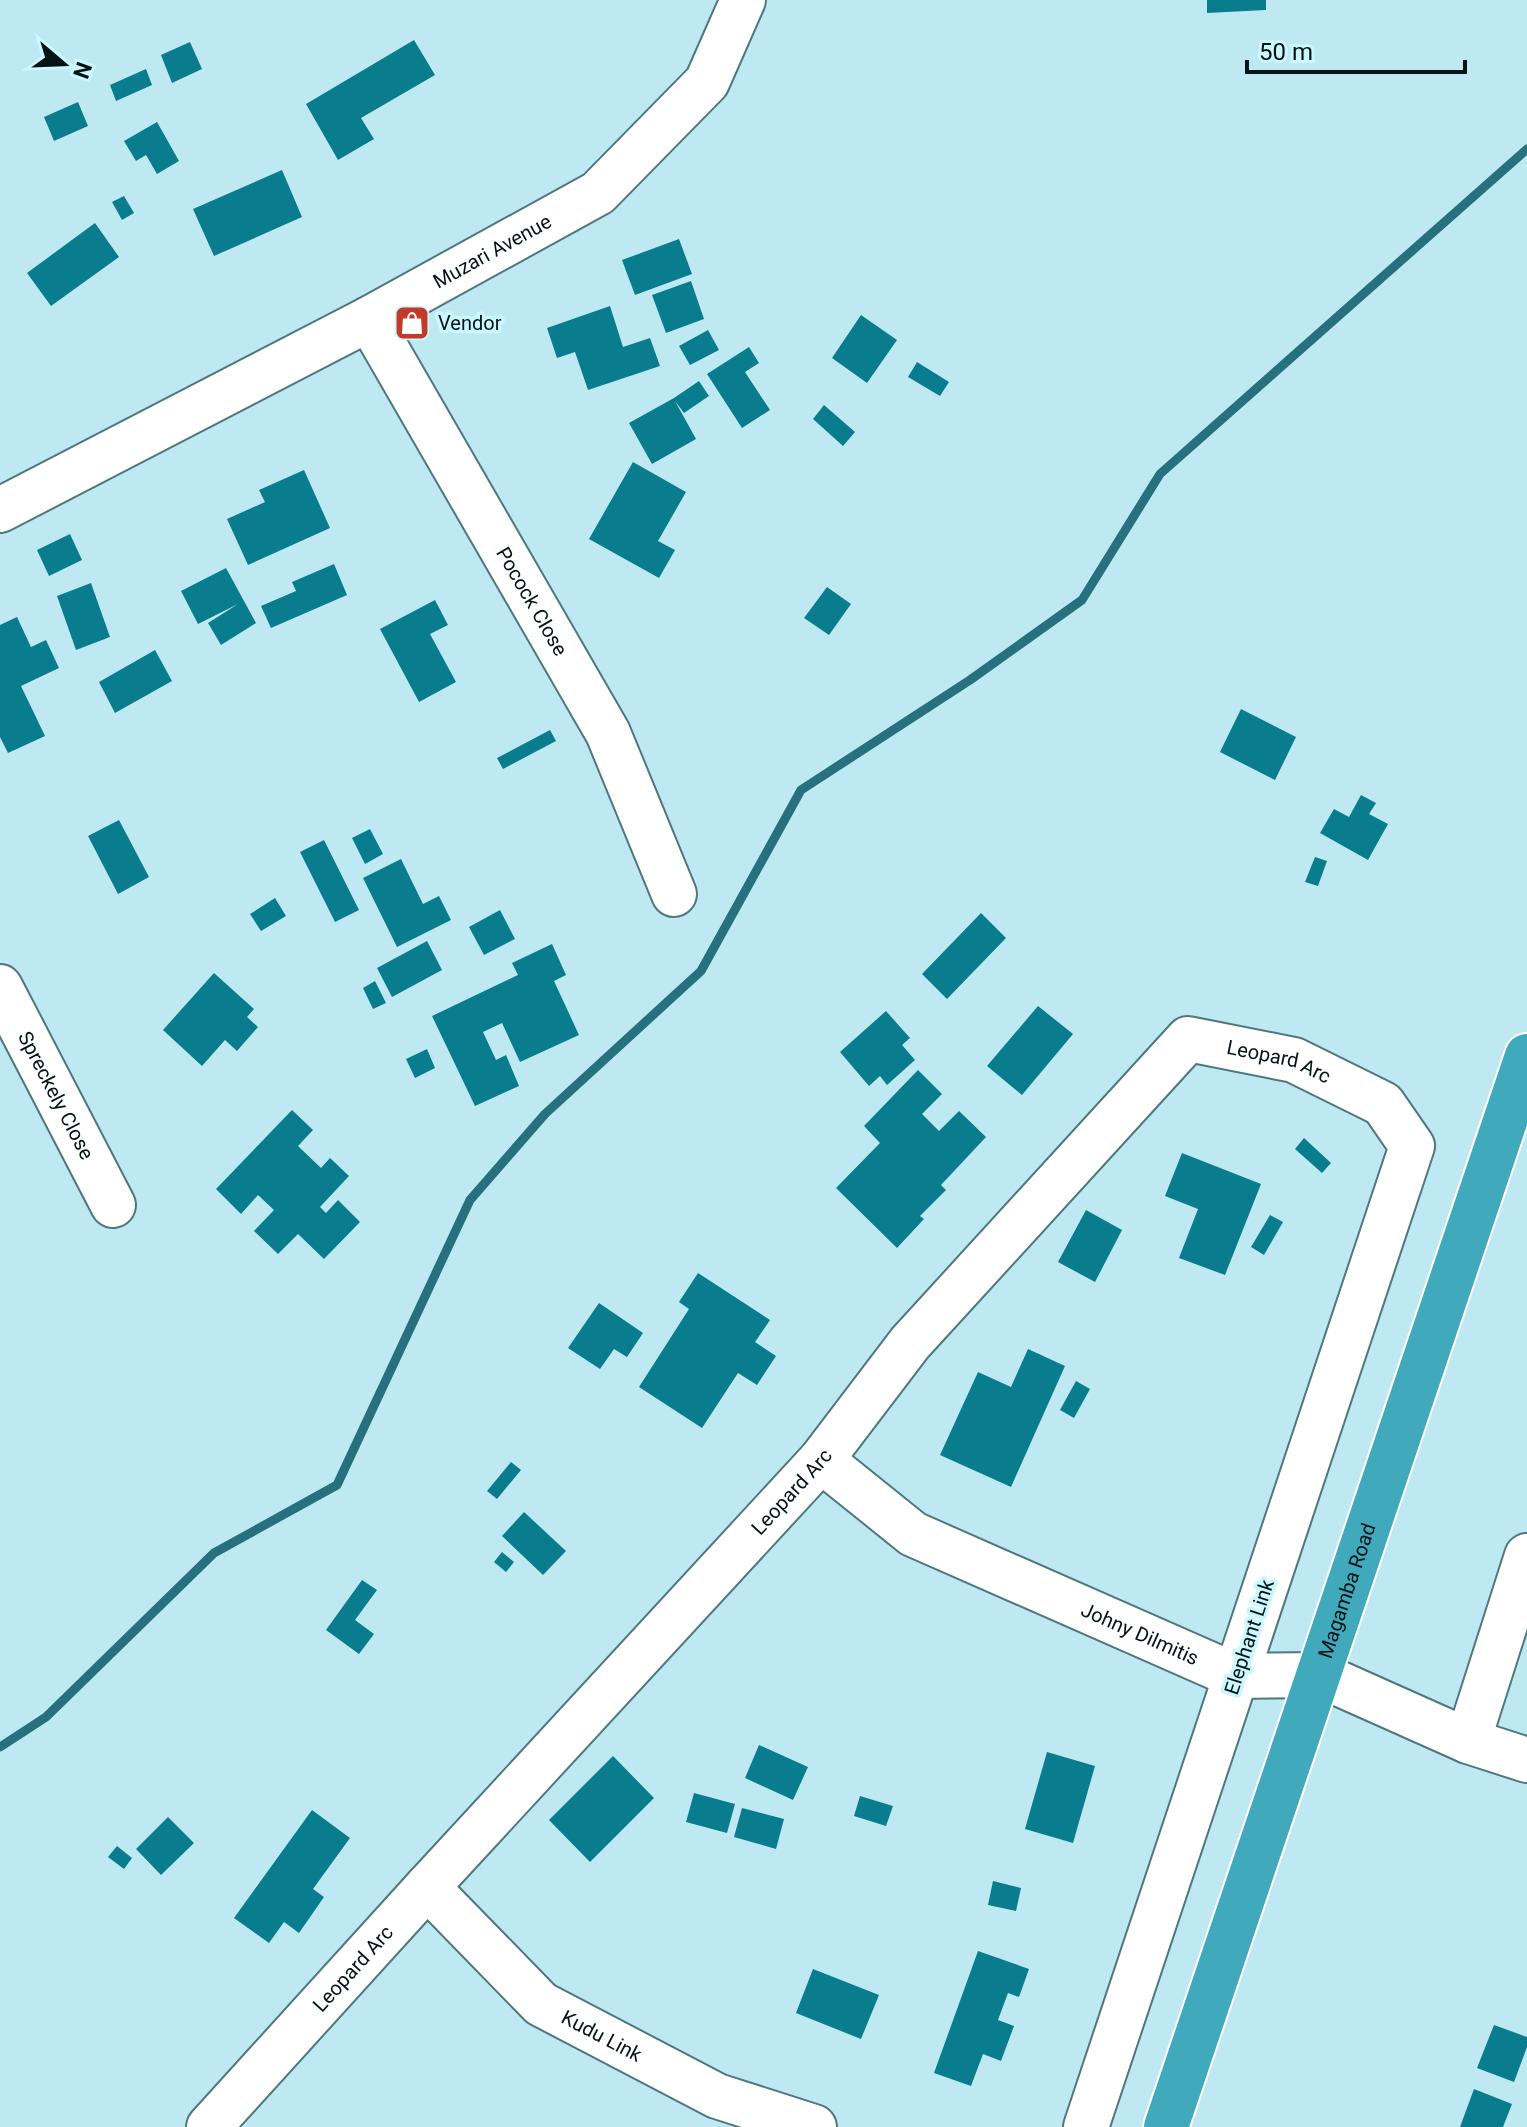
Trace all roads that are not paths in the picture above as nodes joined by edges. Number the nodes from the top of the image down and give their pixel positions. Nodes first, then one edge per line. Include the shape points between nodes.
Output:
1 (743, 0) edge
2 (369, 319) junction
3 (0, 510) edge
4 (674, 894) dead end
5 (0, 987) edge
6 (1527, 1056) edge
7 (1412, 1146) joint
8 (113, 1205) dead end
9 (821, 1460) junction
10 (1527, 1556) edge
11 (1320, 1675) junction
12 (1236, 1676) junction
13 (1468, 1741) junction
14 (1527, 1760) edge
15 (427, 1887) junction
16 (209, 2127) edge
17 (814, 2127) edge
18 (1086, 2127) edge
19 (1166, 2127) edge

1 - 2 street, Muzari Avenue via 707,82 598,193
2 - 3 street, Muzari Avenue
2 - 4 street, Pocock Close via 608,733
5 - 8 street, Spreckely Close
6 - 11 highway, Magamba Road
7 - 9 street, Leopard Arc via 1383,1104 1294,1060 1188,1039 910,1343
7 - 12 street, Elephant Link
9 - 12 street, Johny Dilmitis via 913,1534
9 - 15 street, Leopard Arc
10 - 13 street
11 - 12 street, Johny Dilmitis
11 - 13 street, Johny Dilmitis
11 - 19 highway, Magamba Road
12 - 18 street, Elephant Link
13 - 14 street, Johny Dilmitis
15 - 16 street, Leopard Arc
15 - 17 street, Kudu Link via 541,2004 717,2096

